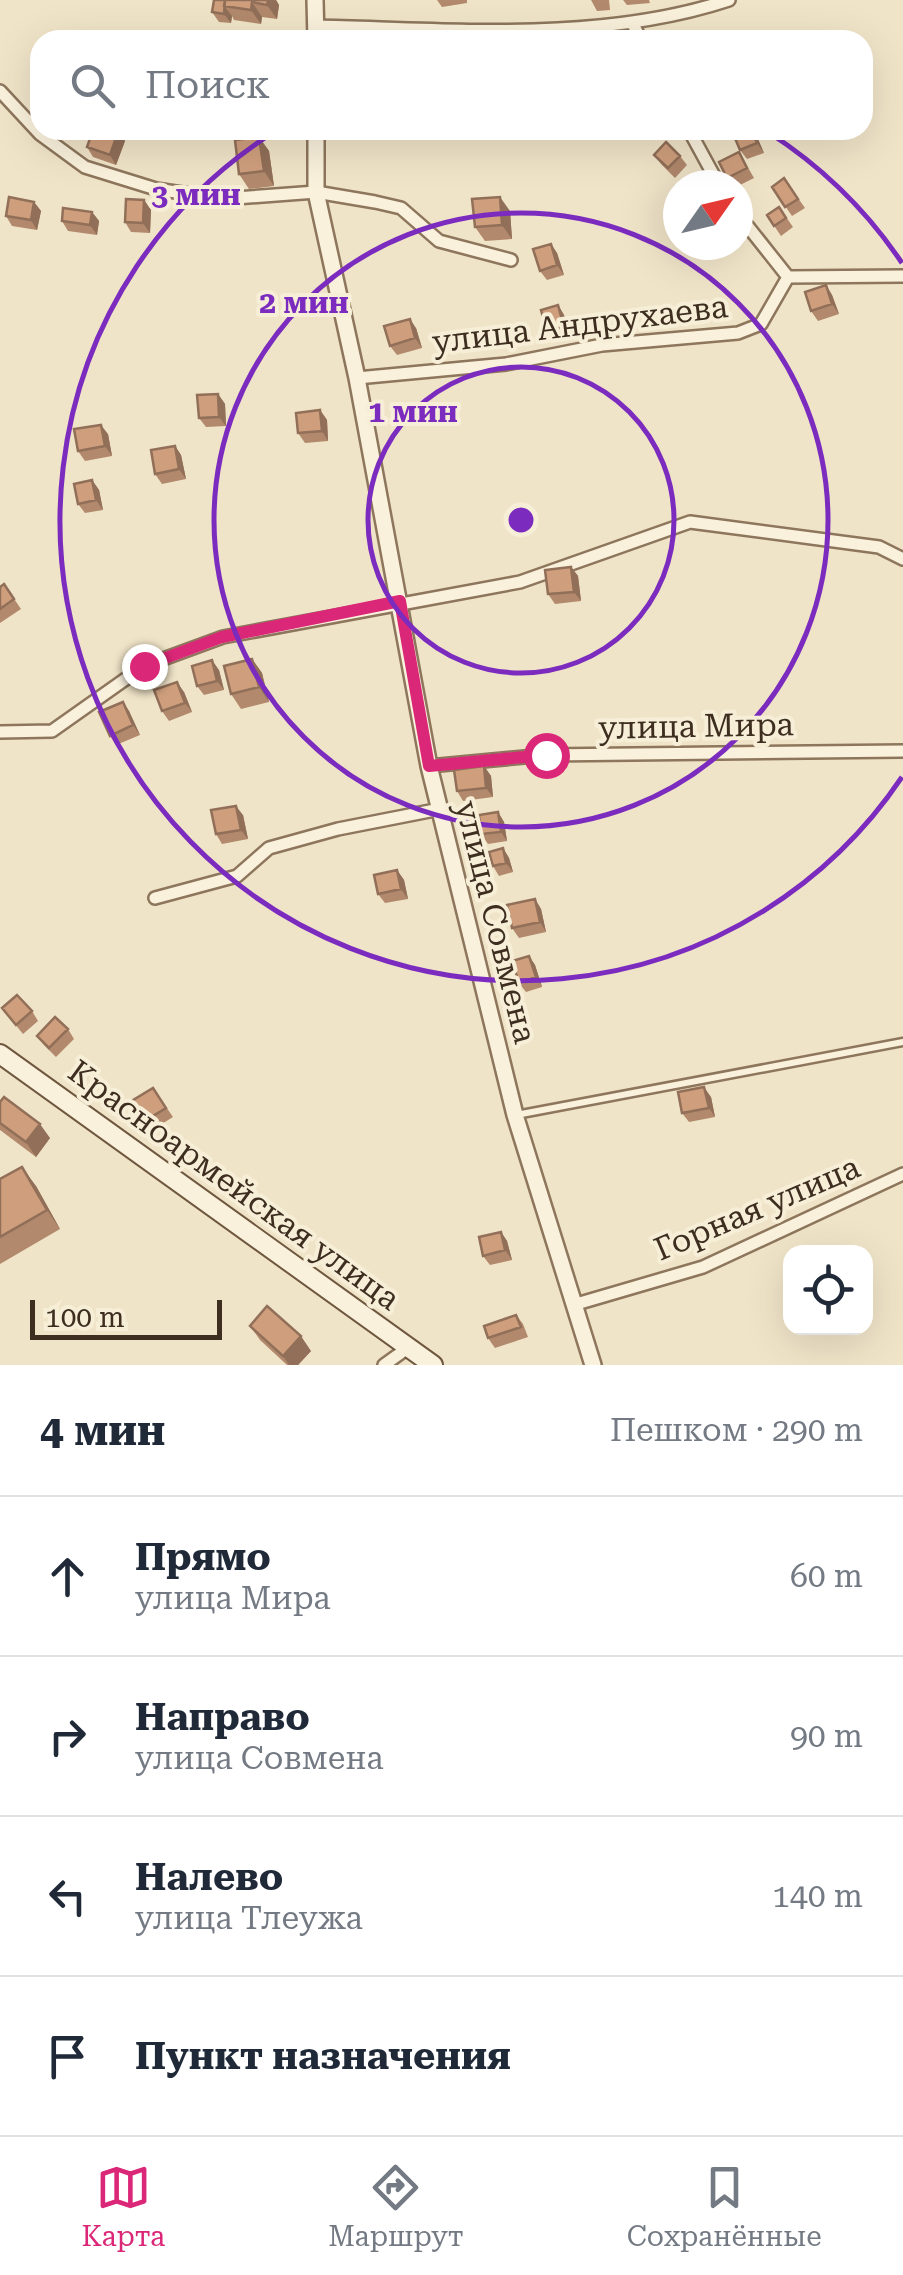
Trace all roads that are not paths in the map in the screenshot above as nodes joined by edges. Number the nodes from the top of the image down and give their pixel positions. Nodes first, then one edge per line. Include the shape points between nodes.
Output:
1 (316, 0) edge
2 (729, 0) edge
3 (633, 24) junction
4 (316, 30) edge
5 (468, 30) edge
6 (636, 30) edge
7 (0, 90) edge
8 (30, 123) edge
9 (48, 140) edge
10 (316, 140) edge
11 (695, 140) edge
12 (711, 170) edge
13 (316, 192) junction
14 (753, 233) edge
15 (511, 260) dead end
16 (903, 276) edge
17 (788, 277) junction
18 (357, 378) junction
19 (903, 559) edge
20 (400, 601) junction
21 (0, 732) edge
22 (903, 751) edge
23 (429, 766) junction
24 (440, 809) junction
25 (155, 898) dead end
26 (903, 1042) edge
27 (0, 1054) edge
28 (516, 1115) junction
29 (903, 1174) edge
30 (573, 1305) junction
31 (409, 1347) junction
32 (384, 1365) edge
33 (433, 1365) edge
34 (594, 1365) edge

1 - 4 street
2 - 3 street
3 - 5 street
3 - 6 street
7 - 8 street
9 - 13 street via 84,167 156,189 222,199
10 - 13 street, улица Совмена
11 - 12 street
13 - 15 street via 401,208 439,241
13 - 18 street, улица Совмена
14 - 17 street
16 - 17 street
17 - 18 street, улица Андрухаева via 760,324 738,333
18 - 20 street, улица Совмена
19 - 20 street via 879,547 690,522 520,582
20 - 21 street via 222,637 144,666 52,731
20 - 23 street, улица Совмена
22 - 23 street, улица Мира via 546,755
23 - 24 street, улица Совмена
24 - 25 street via 269,848 237,876
24 - 28 street, улица Совмена
26 - 28 lane
27 - 31 main road, Красноармейская улица
28 - 30 street, улица Совмена
29 - 30 street, Горная улица via 703,1267
30 - 34 street, улица Совмена
31 - 32 street
31 - 33 main road, Красноармейская улица

